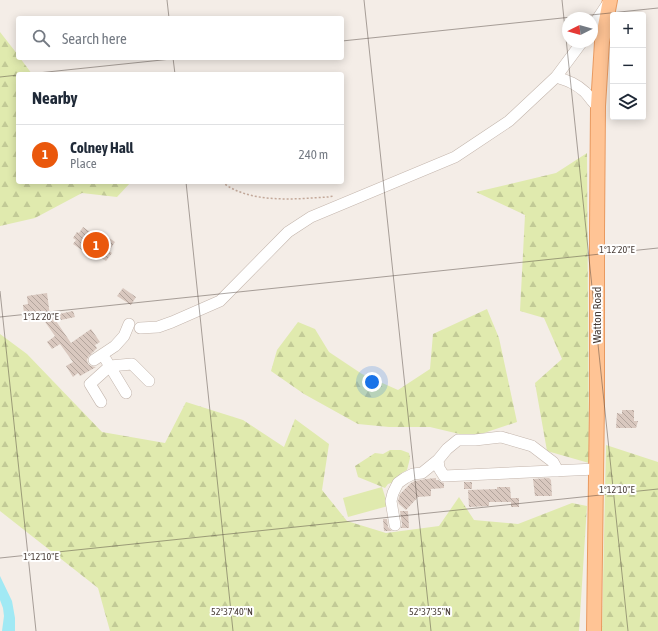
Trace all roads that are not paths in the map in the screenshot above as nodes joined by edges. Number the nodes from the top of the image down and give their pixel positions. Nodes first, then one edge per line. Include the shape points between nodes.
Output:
1 (610, 1) edge
2 (598, 18) edge
3 (578, 48) edge
4 (556, 77) junction
5 (598, 106) junction
6 (129, 324) dead end
7 (140, 328) dead end
8 (110, 366) junction
9 (148, 381) dead end
10 (126, 393) dead end
11 (101, 402) dead end
12 (438, 460) junction
13 (596, 468) junction
14 (558, 470) junction
15 (395, 525) dead end
16 (594, 631) edge

1 - 2 lane
1 - 5 main road, Watton Road via 602,42
3 - 4 lane
4 - 5 lane via 572,82
4 - 7 lane via 509,121 455,157 311,217 288,232 220,301 158,327
5 - 13 main road, Watton Road
6 - 8 lane via 124,336 115,346 98,357
8 - 9 lane via 132,364
8 - 10 lane
8 - 11 lane via 90,384
12 - 14 lane via 444,476
12 - 14 lane via 446,449 458,440 501,437 532,446 553,462
12 - 15 lane via 422,473 414,474 398,483 391,501
13 - 14 lane
13 - 16 main road, Watton Road

